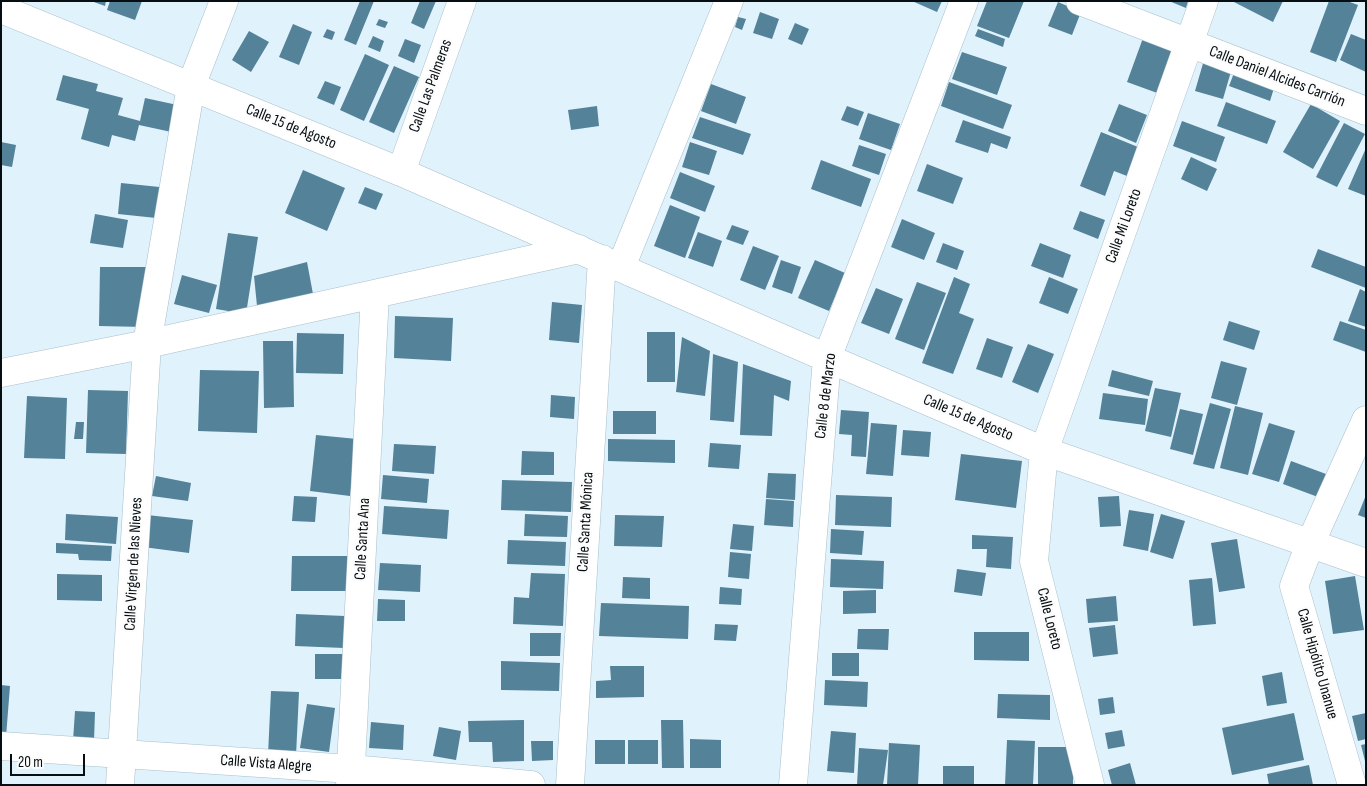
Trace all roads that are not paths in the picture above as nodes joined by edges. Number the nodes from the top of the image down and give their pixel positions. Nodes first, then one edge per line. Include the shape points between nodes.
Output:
1 (224, 1) edge
2 (462, 1) edge
3 (729, 1) edge
4 (964, 1) edge
5 (1080, 1) edge
6 (1204, 1) edge
7 (1, 9) edge
8 (1189, 43) junction
9 (192, 86) junction
10 (1366, 111) edge
11 (401, 172) junction
12 (600, 258) junction
13 (376, 294) junction
14 (147, 344) junction
15 (827, 358) junction
16 (1, 373) edge
17 (1366, 420) edge
18 (1044, 451) junction
19 (1310, 544) junction
20 (1366, 563) edge
21 (1, 746) edge
22 (122, 754) junction
23 (350, 777) edge
24 (120, 785) edge
25 (531, 785) edge
26 (570, 785) edge
27 (793, 785) edge
28 (1090, 785) edge
29 (1352, 785) edge

1 - 9 street, Calle Virgen de las Nieves
2 - 11 street, Calle Las Palmeras
3 - 12 street, Calle Santa Mónica
4 - 15 street, Calle 8 de Marzo
5 - 8 street, Calle Daniel Alcides Carrión
6 - 8 street, Calle Mi Loreto
7 - 9 street, Calle 15 de Agosto
8 - 10 street, Calle Daniel Alcides Carrión
8 - 18 street, Calle Mi Loreto
9 - 11 street, Calle 15 de Agosto
9 - 14 street, Calle Virgen de las Nieves
11 - 12 street, Calle 15 de Agosto
12 - 13 street
12 - 15 street, Calle 15 de Agosto
12 - 26 street, Calle Santa Mónica
13 - 14 street
13 - 23 street, Calle Santa Ana
14 - 16 street
14 - 22 street, Calle Virgen de las Nieves
15 - 18 street, Calle 15 de Agosto
15 - 27 street, Calle 8 de Marzo
17 - 19 street, Calle Hipólito Unanue
18 - 19 street, Calle 15 de Agosto
18 - 28 street, Calle Loreto via 1034,562
19 - 20 street, Calle 15 de Agosto
19 - 29 street, Calle Hipólito Unanue via 1294,586
21 - 22 street, Calle Vista Alegre
22 - 23 street, Calle Vista Alegre
22 - 24 street, Calle Virgen de las Nieves
23 - 25 street, Calle Vista Alegre

